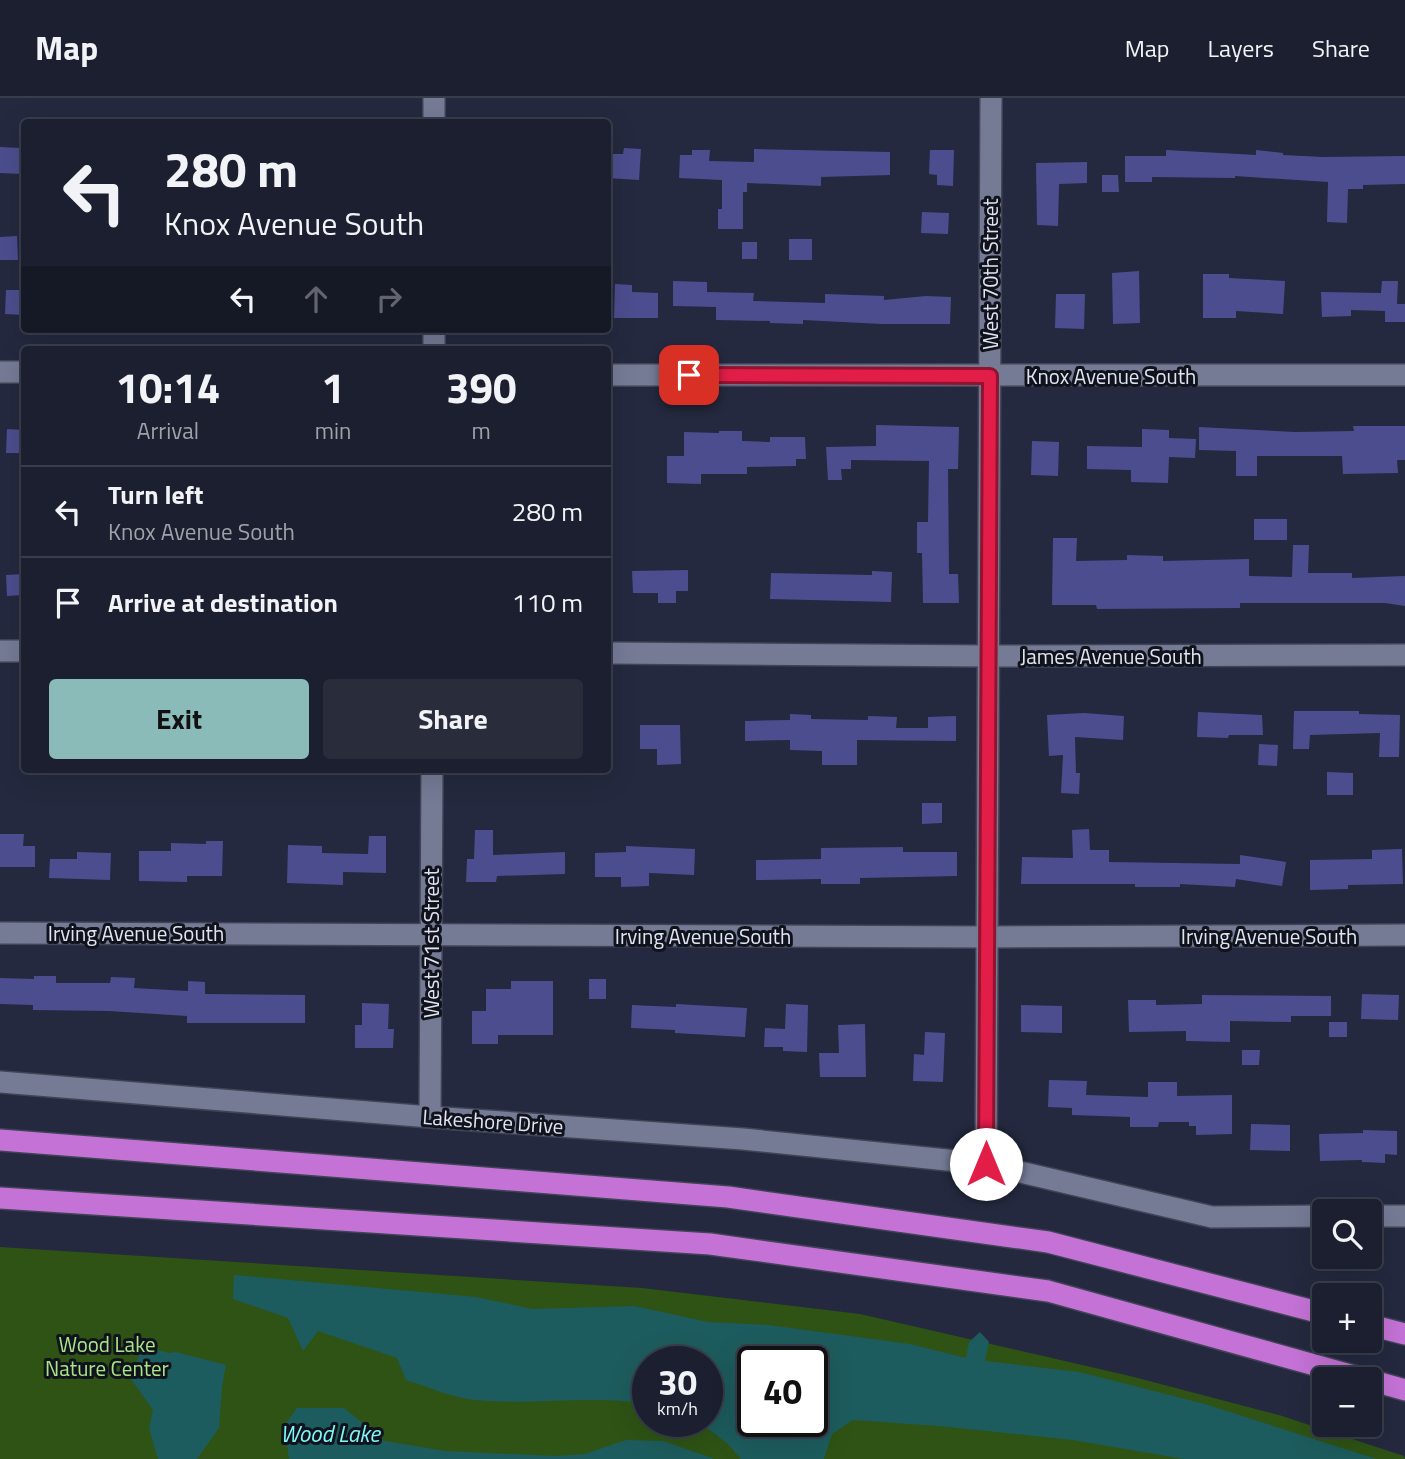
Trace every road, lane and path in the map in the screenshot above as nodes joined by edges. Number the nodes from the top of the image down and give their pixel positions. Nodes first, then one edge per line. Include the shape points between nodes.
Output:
1 (434, 98) edge
2 (991, 98) edge
3 (434, 119) edge
4 (0, 372) edge
5 (21, 372) edge
6 (611, 375) edge
7 (1405, 375) edge
8 (990, 376) junction
9 (0, 651) edge
10 (21, 651) edge
11 (611, 653) edge
12 (1405, 655) edge
13 (989, 656) junction
14 (432, 773) edge
15 (0, 933) edge
16 (431, 934) junction
17 (1405, 935) edge
18 (987, 937) junction
19 (0, 1082) edge
20 (430, 1117) junction
21 (0, 1140) edge
22 (986, 1164) junction
23 (0, 1198) edge
24 (1312, 1216) edge
25 (1382, 1216) edge
26 (1405, 1216) edge
27 (1312, 1311) edge
28 (1382, 1328) edge
29 (1405, 1334) edge
30 (1322, 1367) edge
31 (1382, 1383) edge
32 (1405, 1390) edge

1 - 3 street
2 - 8 street, West 70th Street
4 - 5 street
6 - 8 street, Knox Avenue South
7 - 8 street, Knox Avenue South
8 - 13 street, West 70th Street
9 - 10 street
11 - 13 street, James Avenue South
12 - 13 street, James Avenue South
13 - 18 street, West 70th Street
14 - 16 street, West 71st Street
15 - 16 street, Irving Avenue South
16 - 18 street, Irving Avenue South
16 - 20 street, West 71st Street
17 - 18 street, Irving Avenue South
18 - 22 street, West 70th Street
19 - 20 street, Lakeshore Drive
20 - 22 street, Lakeshore Drive via 743,1139
21 - 27 highway via 728,1197 1048,1242
22 - 24 street, Lakeshore Drive via 1212,1217
23 - 30 highway via 710,1244 1048,1291
25 - 26 street
28 - 29 highway
31 - 32 highway

